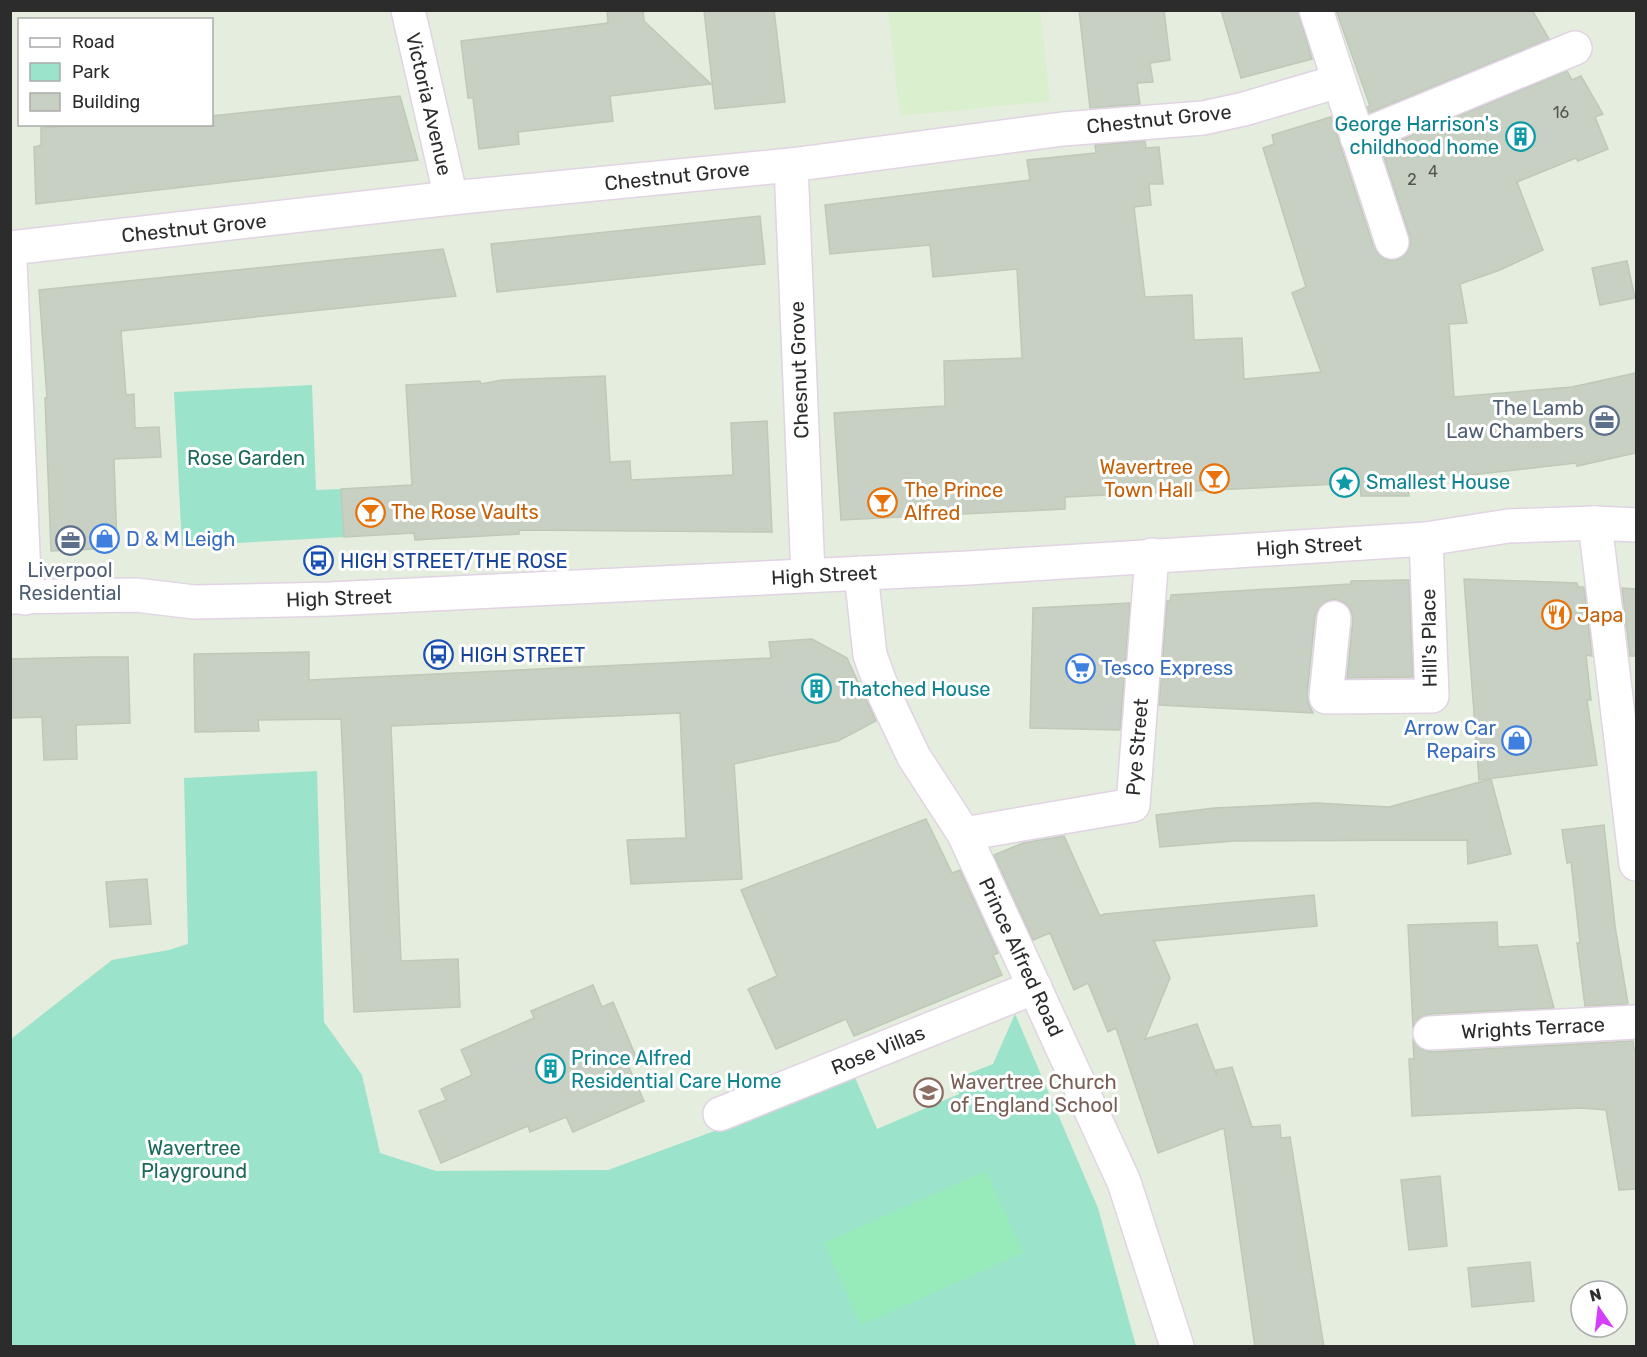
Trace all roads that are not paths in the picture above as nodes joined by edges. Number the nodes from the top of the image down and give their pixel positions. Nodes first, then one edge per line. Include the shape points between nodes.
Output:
1 (408, 10) edge
2 (1316, 10) edge
3 (1575, 48) dead end
4 (1339, 81) junction
5 (1357, 138) junction
6 (791, 165) junction
7 (451, 198) junction
8 (1392, 242) dead end
9 (10, 248) edge
10 (10, 262) edge
11 (1595, 523) junction
12 (1636, 525) edge
13 (1426, 539) junction
14 (1152, 555) junction
15 (861, 573) junction
16 (808, 575) junction
17 (18, 597) edge
18 (1334, 618) dead end
19 (964, 834) junction
20 (1636, 864) edge
21 (1035, 987) junction
22 (1636, 1022) edge
23 (1430, 1033) dead end
24 (720, 1114) dead end
25 (1178, 1347) edge

1 - 7 street, Victoria Avenue
2 - 4 street
3 - 5 street
4 - 5 street
4 - 6 street, Chestnut Grove via 1203,118 1063,129
5 - 8 street
6 - 7 street, Chestnut Grove
6 - 16 street, Chesnut Grove
7 - 9 street, Chestnut Grove
10 - 17 street
11 - 12 street, High Street
11 - 13 street, High Street via 1508,526
11 - 20 street
13 - 14 street, High Street
13 - 18 street, Hill's Place via 1432,696 1326,697
14 - 15 street, High Street
14 - 19 street, Pye Street via 1133,805
15 - 16 street, High Street
15 - 19 street, Prince Alfred Road via 870,655 885,696 914,757
16 - 17 street, High Street via 330,599 194,602 136,595
19 - 21 street, Prince Alfred Road
21 - 24 street, Rose Villas
21 - 25 street, Prince Alfred Road via 1125,1182
22 - 23 street, Wrights Terrace

